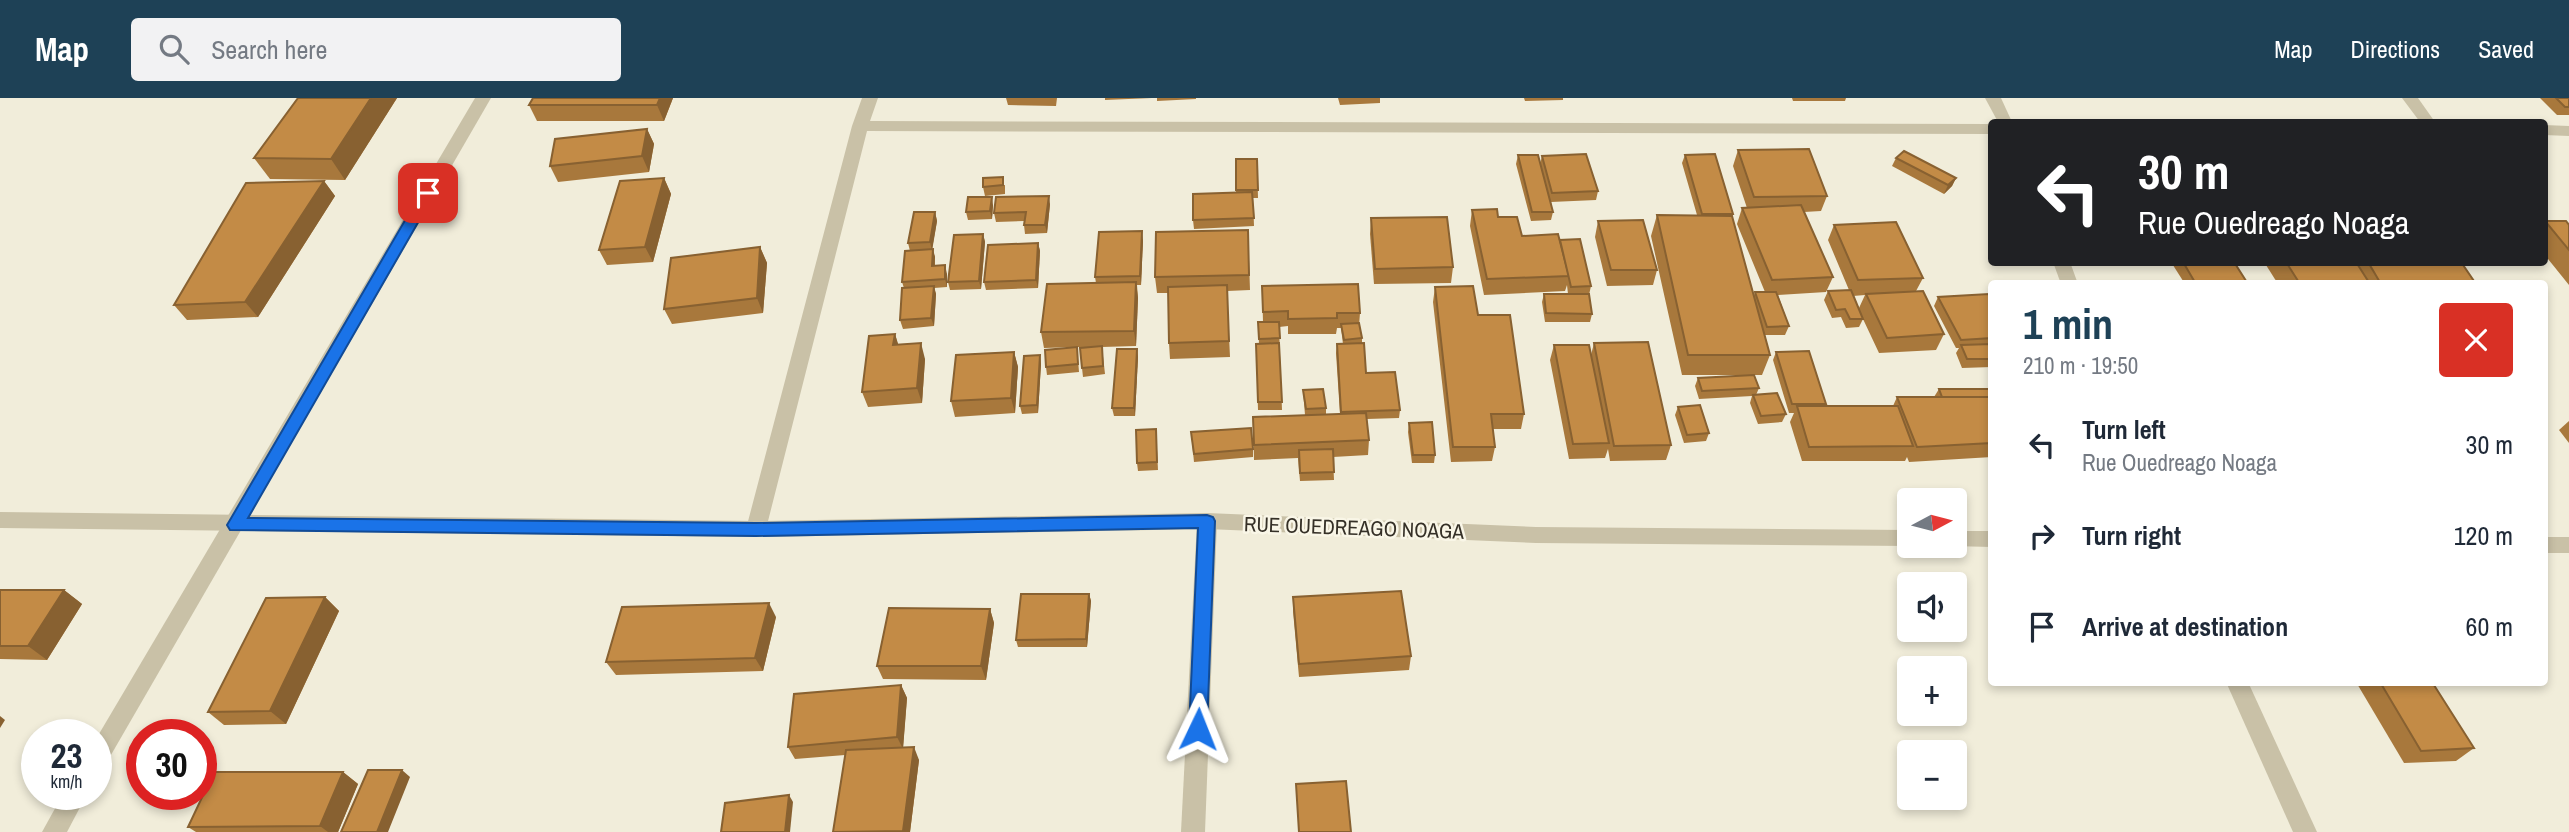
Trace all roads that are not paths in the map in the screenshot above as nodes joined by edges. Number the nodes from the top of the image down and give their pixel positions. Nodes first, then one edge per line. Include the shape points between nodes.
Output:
1 (483, 98) edge
2 (870, 98) edge
3 (1993, 98) edge
4 (2410, 98) edge
5 (2004, 119) edge
6 (2426, 119) edge
7 (860, 126) junction
8 (1988, 129) edge
9 (2548, 130) edge
10 (2569, 131) edge
11 (0, 520) edge
12 (1207, 521) junction
13 (236, 525) junction
14 (756, 529) junction
15 (1897, 538) edge
16 (1967, 539) edge
17 (1988, 539) edge
18 (2548, 545) edge
19 (2569, 545) edge
20 (2239, 686) edge
21 (112, 733) edge
22 (67, 810) edge
23 (54, 832) edge
24 (1194, 832) edge
25 (2305, 832) edge

1 - 13 street
2 - 7 street
3 - 5 street
4 - 6 street
7 - 8 street
7 - 14 street
9 - 10 street
11 - 13 street, RUE OUEDREAGO NOAGA
12 - 14 street, RUE OUEDREAGO NOAGA
12 - 15 street, RUE OUEDREAGO NOAGA via 1536,535
12 - 24 street
13 - 14 street, RUE OUEDREAGO NOAGA
13 - 21 street
16 - 17 street
18 - 19 street
20 - 25 street
22 - 23 street

